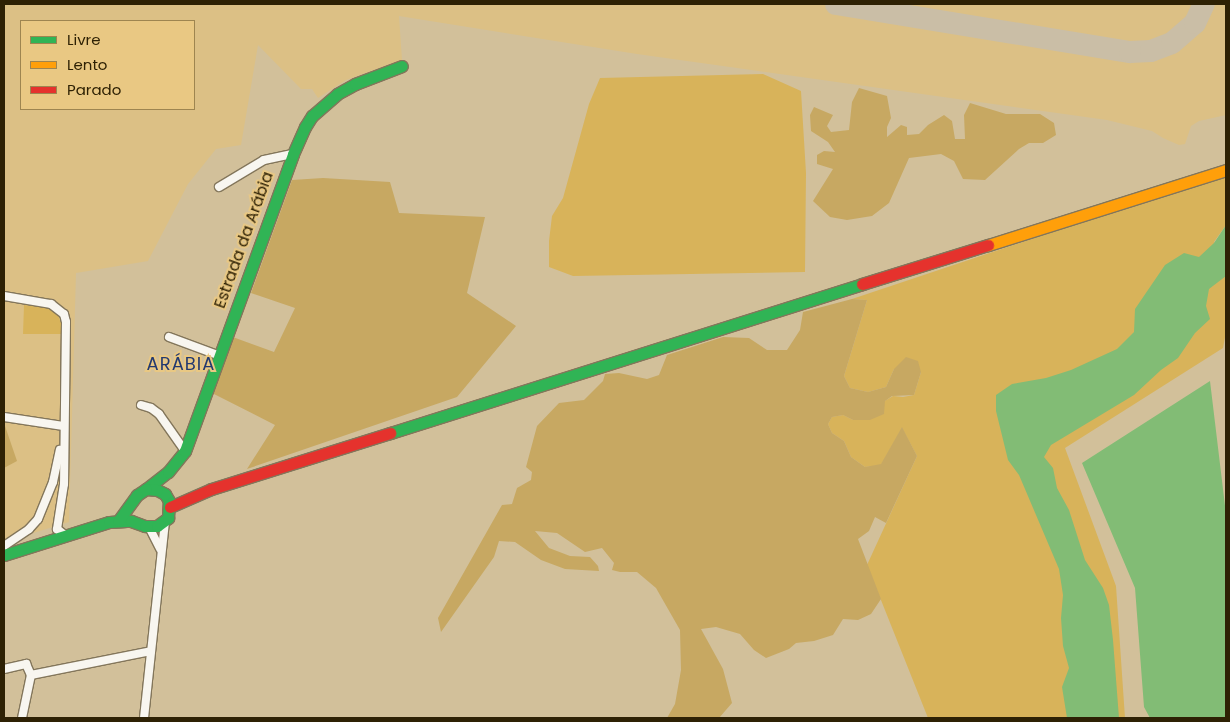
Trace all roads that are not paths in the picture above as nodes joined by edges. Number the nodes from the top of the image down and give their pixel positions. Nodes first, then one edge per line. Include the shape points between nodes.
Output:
1 (402, 66) dead end
2 (293, 154) junction
3 (1226, 170) edge
4 (219, 187) dead end
5 (4, 296) edge
6 (169, 337) dead end
7 (220, 356) junction
8 (141, 406) dead end
9 (4, 417) edge
10 (63, 426) junction
11 (63, 438) junction
12 (185, 451) junction
13 (168, 472) junction
14 (146, 489) junction
15 (167, 498) junction
16 (132, 504) junction
17 (118, 521) junction
18 (165, 522) junction
19 (145, 526) junction
20 (66, 536) junction
21 (4, 546) edge
22 (160, 549) junction
23 (4, 556) edge
24 (151, 651) junction
25 (4, 669) edge
26 (31, 675) junction
27 (22, 718) edge
28 (144, 718) edge

1 - 2 street, Estrada da Arábia via 337,94 312,116
2 - 4 street via 264,160
2 - 7 street, Estrada da Arábia
3 - 15 street via 211,490
5 - 10 street via 52,304 64,314 67,331
6 - 7 street
7 - 12 street, Estrada da Arábia
8 - 12 street via 159,414
9 - 10 street
10 - 11 street
11 - 20 street via 64,484 57,529
11 - 21 street via 53,482 38,519
12 - 13 street, Estrada da Arábia
13 - 14 street, Estrada da Arábia
13 - 15 street
14 - 15 street
14 - 16 street via 137,494
15 - 18 street
16 - 17 street
16 - 19 street via 132,513
17 - 19 street
17 - 20 street
18 - 19 street
18 - 22 street
19 - 22 street
20 - 23 street
22 - 24 street
24 - 26 street
24 - 28 street
25 - 26 street via 26,664
26 - 27 street

